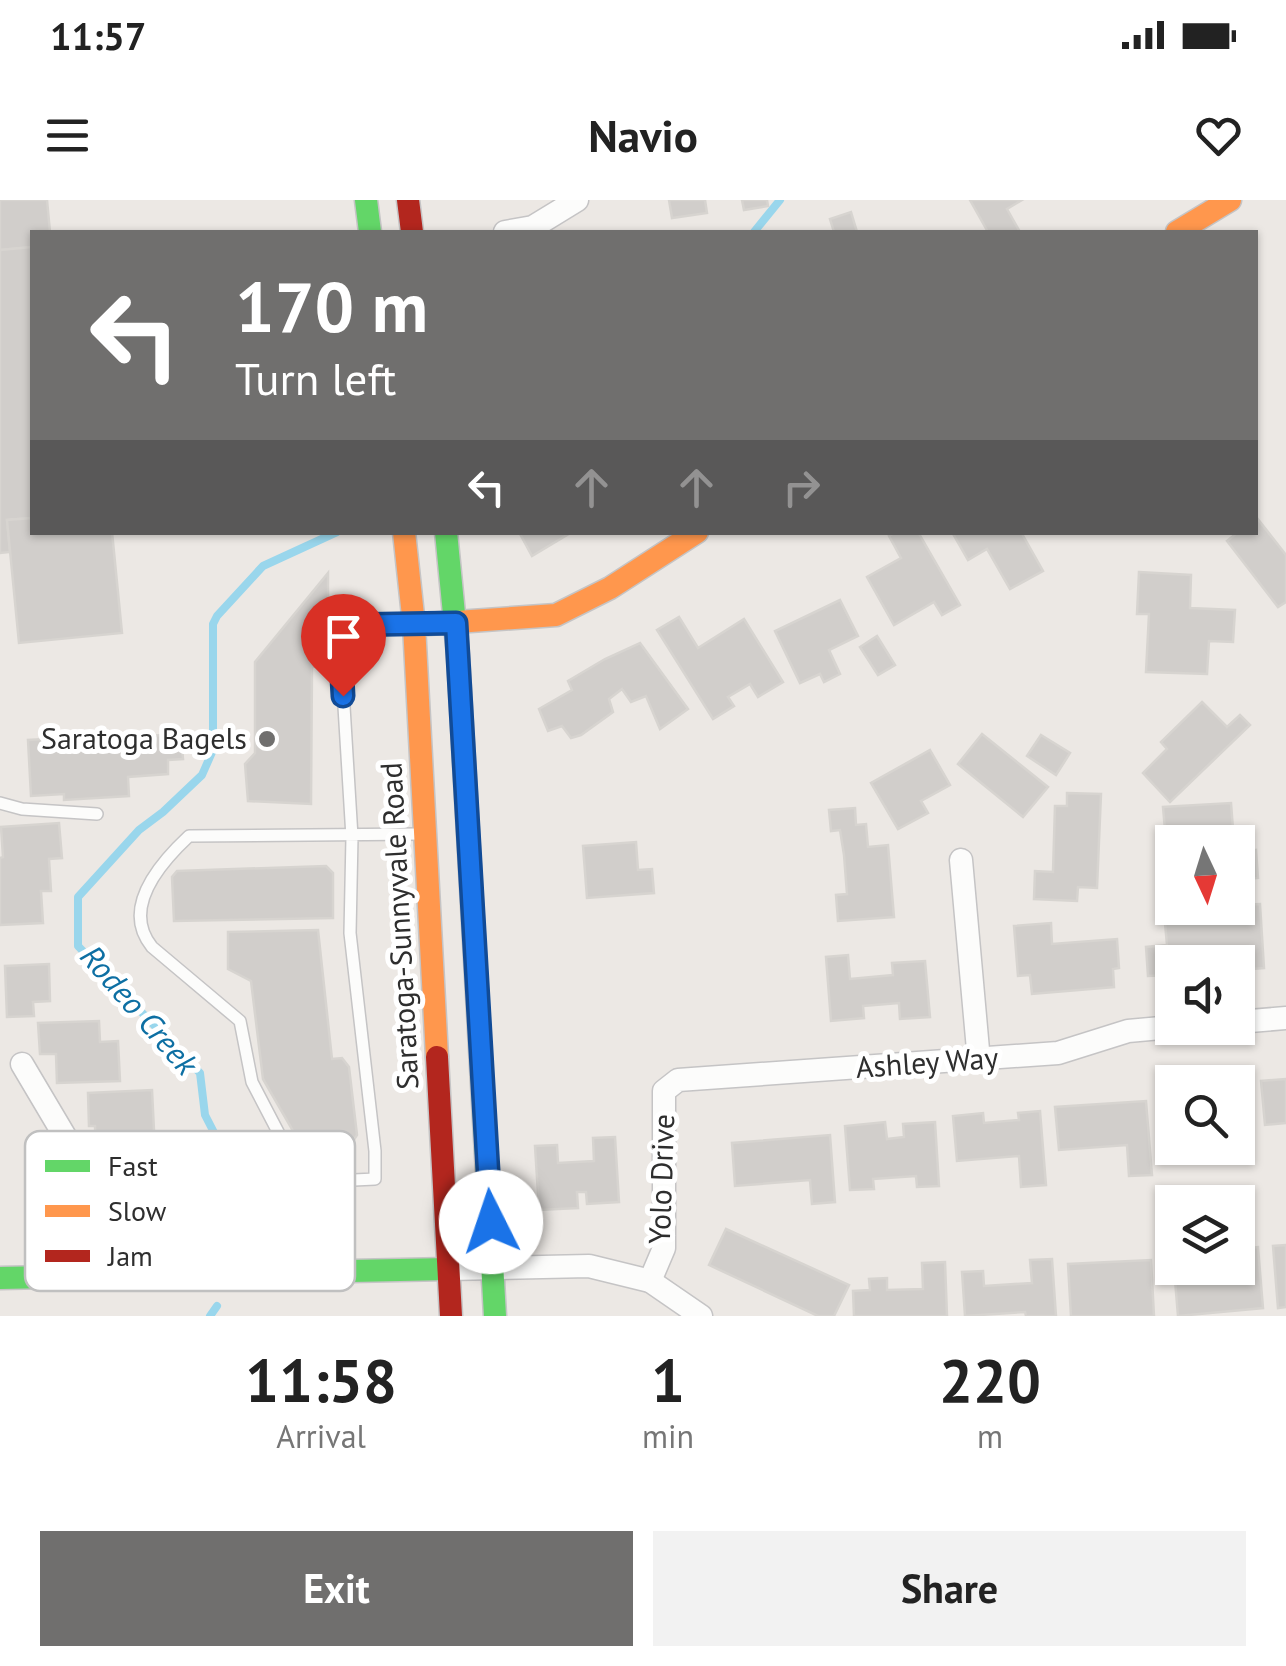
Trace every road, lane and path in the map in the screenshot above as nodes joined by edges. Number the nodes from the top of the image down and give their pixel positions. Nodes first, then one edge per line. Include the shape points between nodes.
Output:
1 (366, 200) edge
2 (408, 200) edge
3 (577, 200) edge
4 (1230, 200) edge
5 (1198, 208) edge
6 (370, 230) edge
7 (412, 230) edge
8 (516, 230) edge
9 (1179, 230) edge
10 (404, 535) edge
11 (446, 535) edge
12 (692, 535) edge
13 (456, 623) junction
14 (414, 625) junction
15 (0, 803) edge
16 (97, 814) dead end
17 (425, 834) junction
18 (352, 836) junction
19 (961, 860) dead end
20 (1286, 1018) edge
21 (1255, 1021) edge
22 (1155, 1029) edge
23 (979, 1060) junction
24 (22, 1064) dead end
25 (678, 1080) joint
26 (62, 1131) edge
27 (278, 1131) edge
28 (355, 1179) edge
29 (492, 1267) junction
30 (448, 1269) junction
31 (355, 1270) edge
32 (25, 1277) edge
33 (0, 1278) edge
34 (650, 1281) junction
35 (451, 1316) edge
36 (496, 1316) edge
37 (702, 1316) edge

1 - 6 main road
2 - 7 main road
3 - 8 street
4 - 5 main road
5 - 9 main road
10 - 14 main road, Saratoga-Sunnyvale Road
11 - 13 main road
12 - 13 main road via 556,615
13 - 14 main road
13 - 29 main road
14 - 17 main road, Saratoga-Sunnyvale Road
14 - 18 lane via 339,625
15 - 16 lane
17 - 18 lane
17 - 30 main road, Saratoga-Sunnyvale Road
18 - 27 lane via 189,836 166,857 139,908 141,933 152,947 240,1021 252,1082
18 - 28 lane via 350,933 374,1178
19 - 23 street
20 - 21 street
22 - 23 street, Ashley Way via 1058,1053
23 - 25 street, Ashley Way
24 - 26 street
25 - 34 street, Yolo Drive via 664,1091 664,1248
29 - 30 street
29 - 34 street via 589,1266
29 - 36 main road
30 - 31 main road
30 - 35 main road, Saratoga-Sunnyvale Road
32 - 33 main road
34 - 37 street

